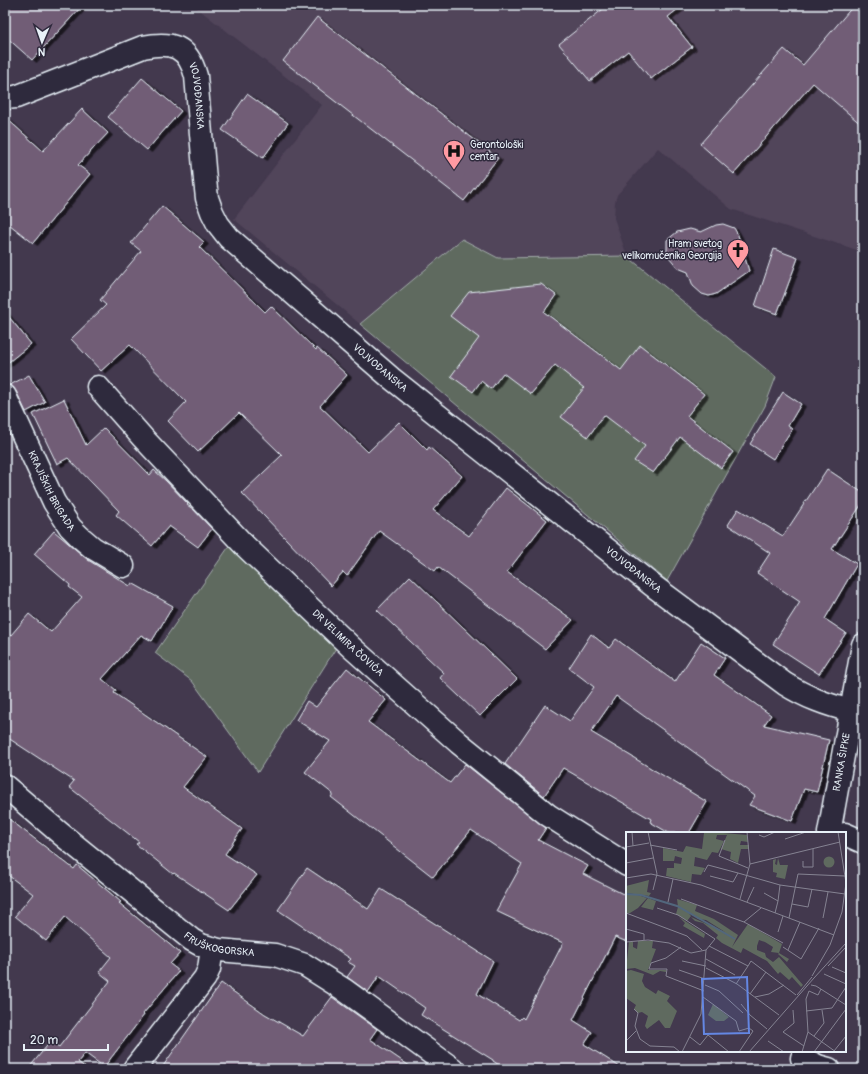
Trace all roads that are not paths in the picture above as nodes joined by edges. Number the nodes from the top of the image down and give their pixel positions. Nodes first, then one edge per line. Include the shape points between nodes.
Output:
1 (5, 98) edge
2 (98, 387) dead end
3 (5, 396) edge
4 (123, 566) dead end
5 (863, 645) edge
6 (851, 711) junction
7 (5, 786) edge
8 (837, 832) edge
9 (846, 835) edge
10 (863, 842) edge
11 (626, 864) edge
12 (212, 948) junction
13 (802, 1059) edge
14 (134, 1069) edge
15 (453, 1069) edge
16 (829, 1069) edge

1 - 6 street, VOJVOĐANSKA via 16,97 143,48 156,45 182,49 194,66 196,76 207,198 218,224 229,238 391,378 652,585 785,684 820,702
2 - 11 street, DR VELIMIRA ČOVIĆA via 245,546 351,647 459,743 548,815
3 - 4 street, KRAJIŠKIH BRIGADA via 54,502 70,527 93,548
5 - 6 street, RANKA ŠIPKE
6 - 8 street, RANKA ŠIPKE
7 - 12 street, FRUŠKOGORSKA via 192,940
9 - 10 street
12 - 14 street via 205,978
12 - 15 street, FRUŠKOGORSKA via 275,955 305,965 343,989
13 - 16 street

